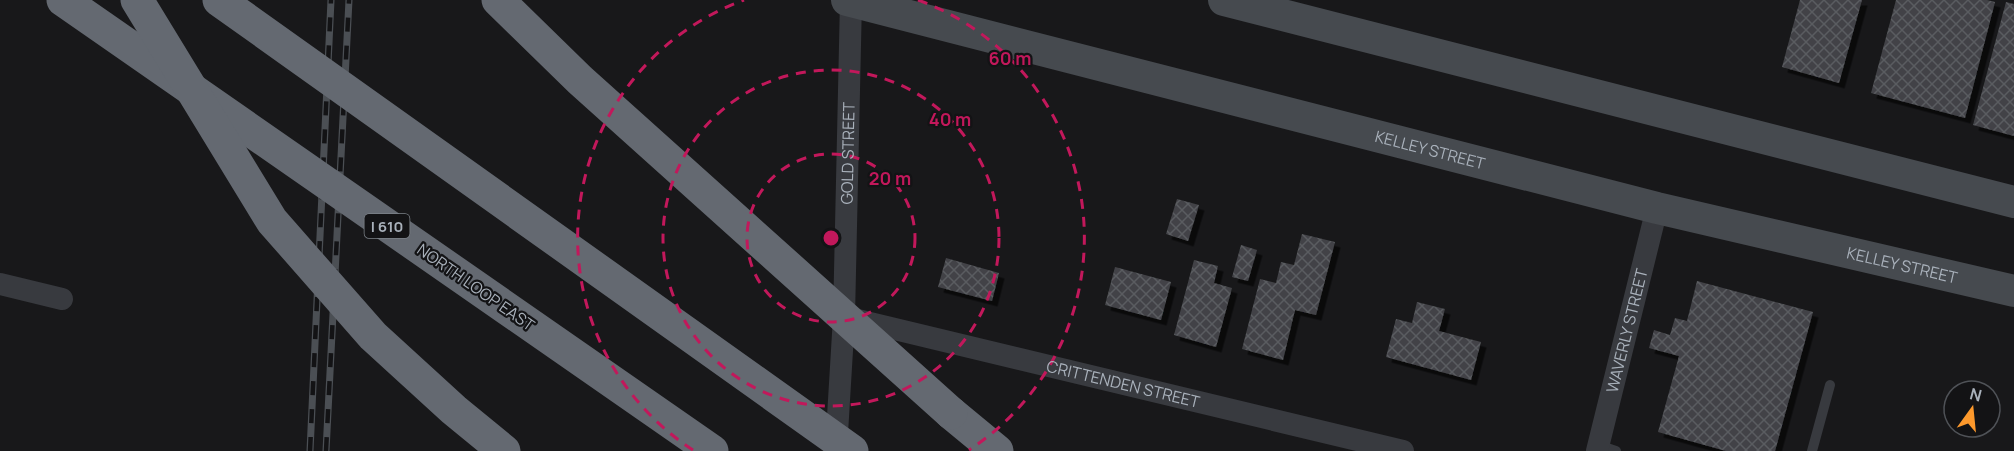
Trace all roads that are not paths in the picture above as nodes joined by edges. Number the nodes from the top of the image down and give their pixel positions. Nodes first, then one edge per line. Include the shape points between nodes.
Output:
1 (63, 0) edge
2 (138, 0) edge
3 (219, 0) edge
4 (498, 0) edge
5 (850, 0) edge
6 (1224, 0) edge
7 (2014, 202) edge
8 (1657, 208) junction
9 (0, 284) edge
10 (2014, 291) edge
11 (62, 299) dead end
12 (844, 317) junction
13 (1830, 385) dead end
14 (1604, 449) edge
15 (504, 451) edge
16 (712, 451) edge
17 (836, 451) edge
18 (852, 451) edge
19 (997, 451) edge
20 (1403, 451) edge
21 (1812, 451) edge

1 - 16 highway, NORTH LOOP EAST / I 610, bridge
2 - 15 highway, bridge via 272,221 373,336
3 - 18 highway, bridge
4 - 19 highway, bridge via 580,80
5 - 8 main road, KELLEY STREET
5 - 12 street, GOLD STREET
6 - 7 main road
8 - 10 main road, KELLEY STREET
8 - 14 street, WAVERLY STREET
9 - 11 street
12 - 17 street, GOLD STREET
12 - 20 street, CRITTENDEN STREET
13 - 21 lane

